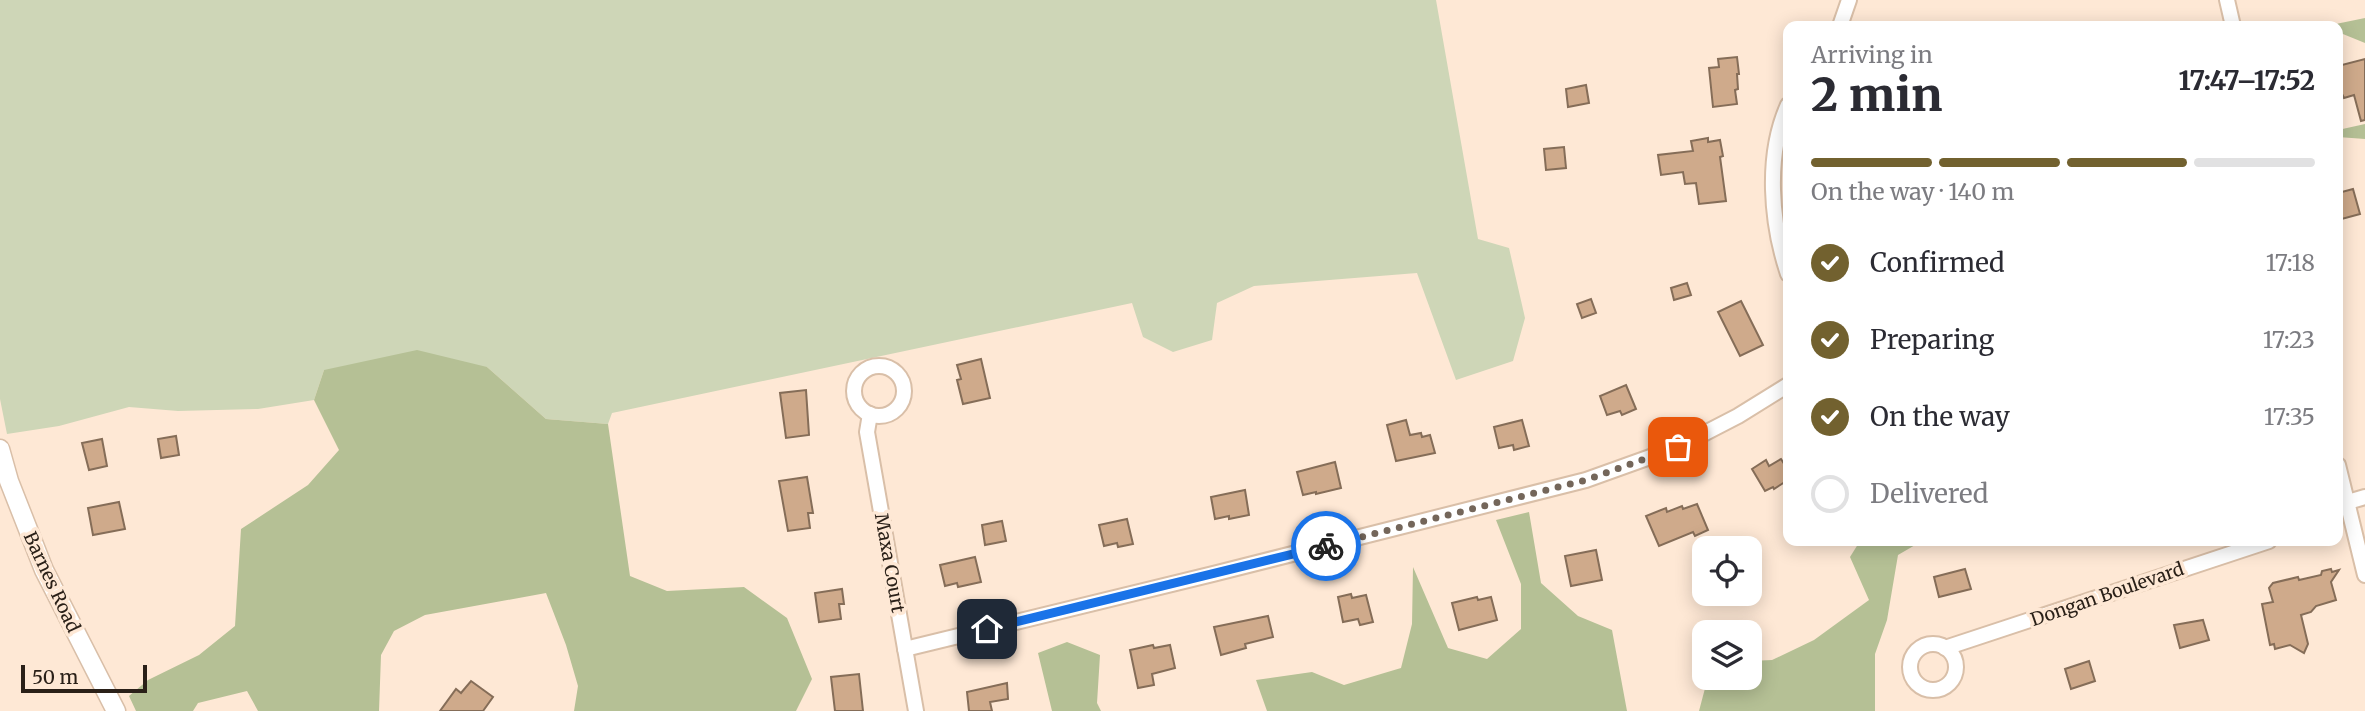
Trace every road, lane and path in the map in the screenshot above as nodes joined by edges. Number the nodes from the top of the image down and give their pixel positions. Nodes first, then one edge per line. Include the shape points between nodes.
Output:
1 (1849, 0) edge
2 (2227, 0) edge
3 (1841, 21) edge
4 (2232, 21) edge
5 (1783, 122) edge
6 (1783, 254) edge
7 (1783, 388) edge
8 (870, 414) dead end
9 (0, 449) edge
10 (2343, 495) edge
11 (2365, 497) edge
12 (2346, 513) edge
13 (2254, 546) edge
14 (2365, 575) edge
15 (1945, 648) dead end
16 (905, 649) junction
17 (116, 711) edge
18 (916, 711) edge

1 - 3 street
2 - 4 street
5 - 6 street via 1774,179
7 - 16 street via 1678,447 1586,480
8 - 16 street, Maxa Court via 867,432
9 - 17 street, Barnes Road via 44,570
10 - 12 street
11 - 12 street
12 - 14 street
13 - 15 street, Dongan Boulevard
16 - 18 street, Maxa Court

